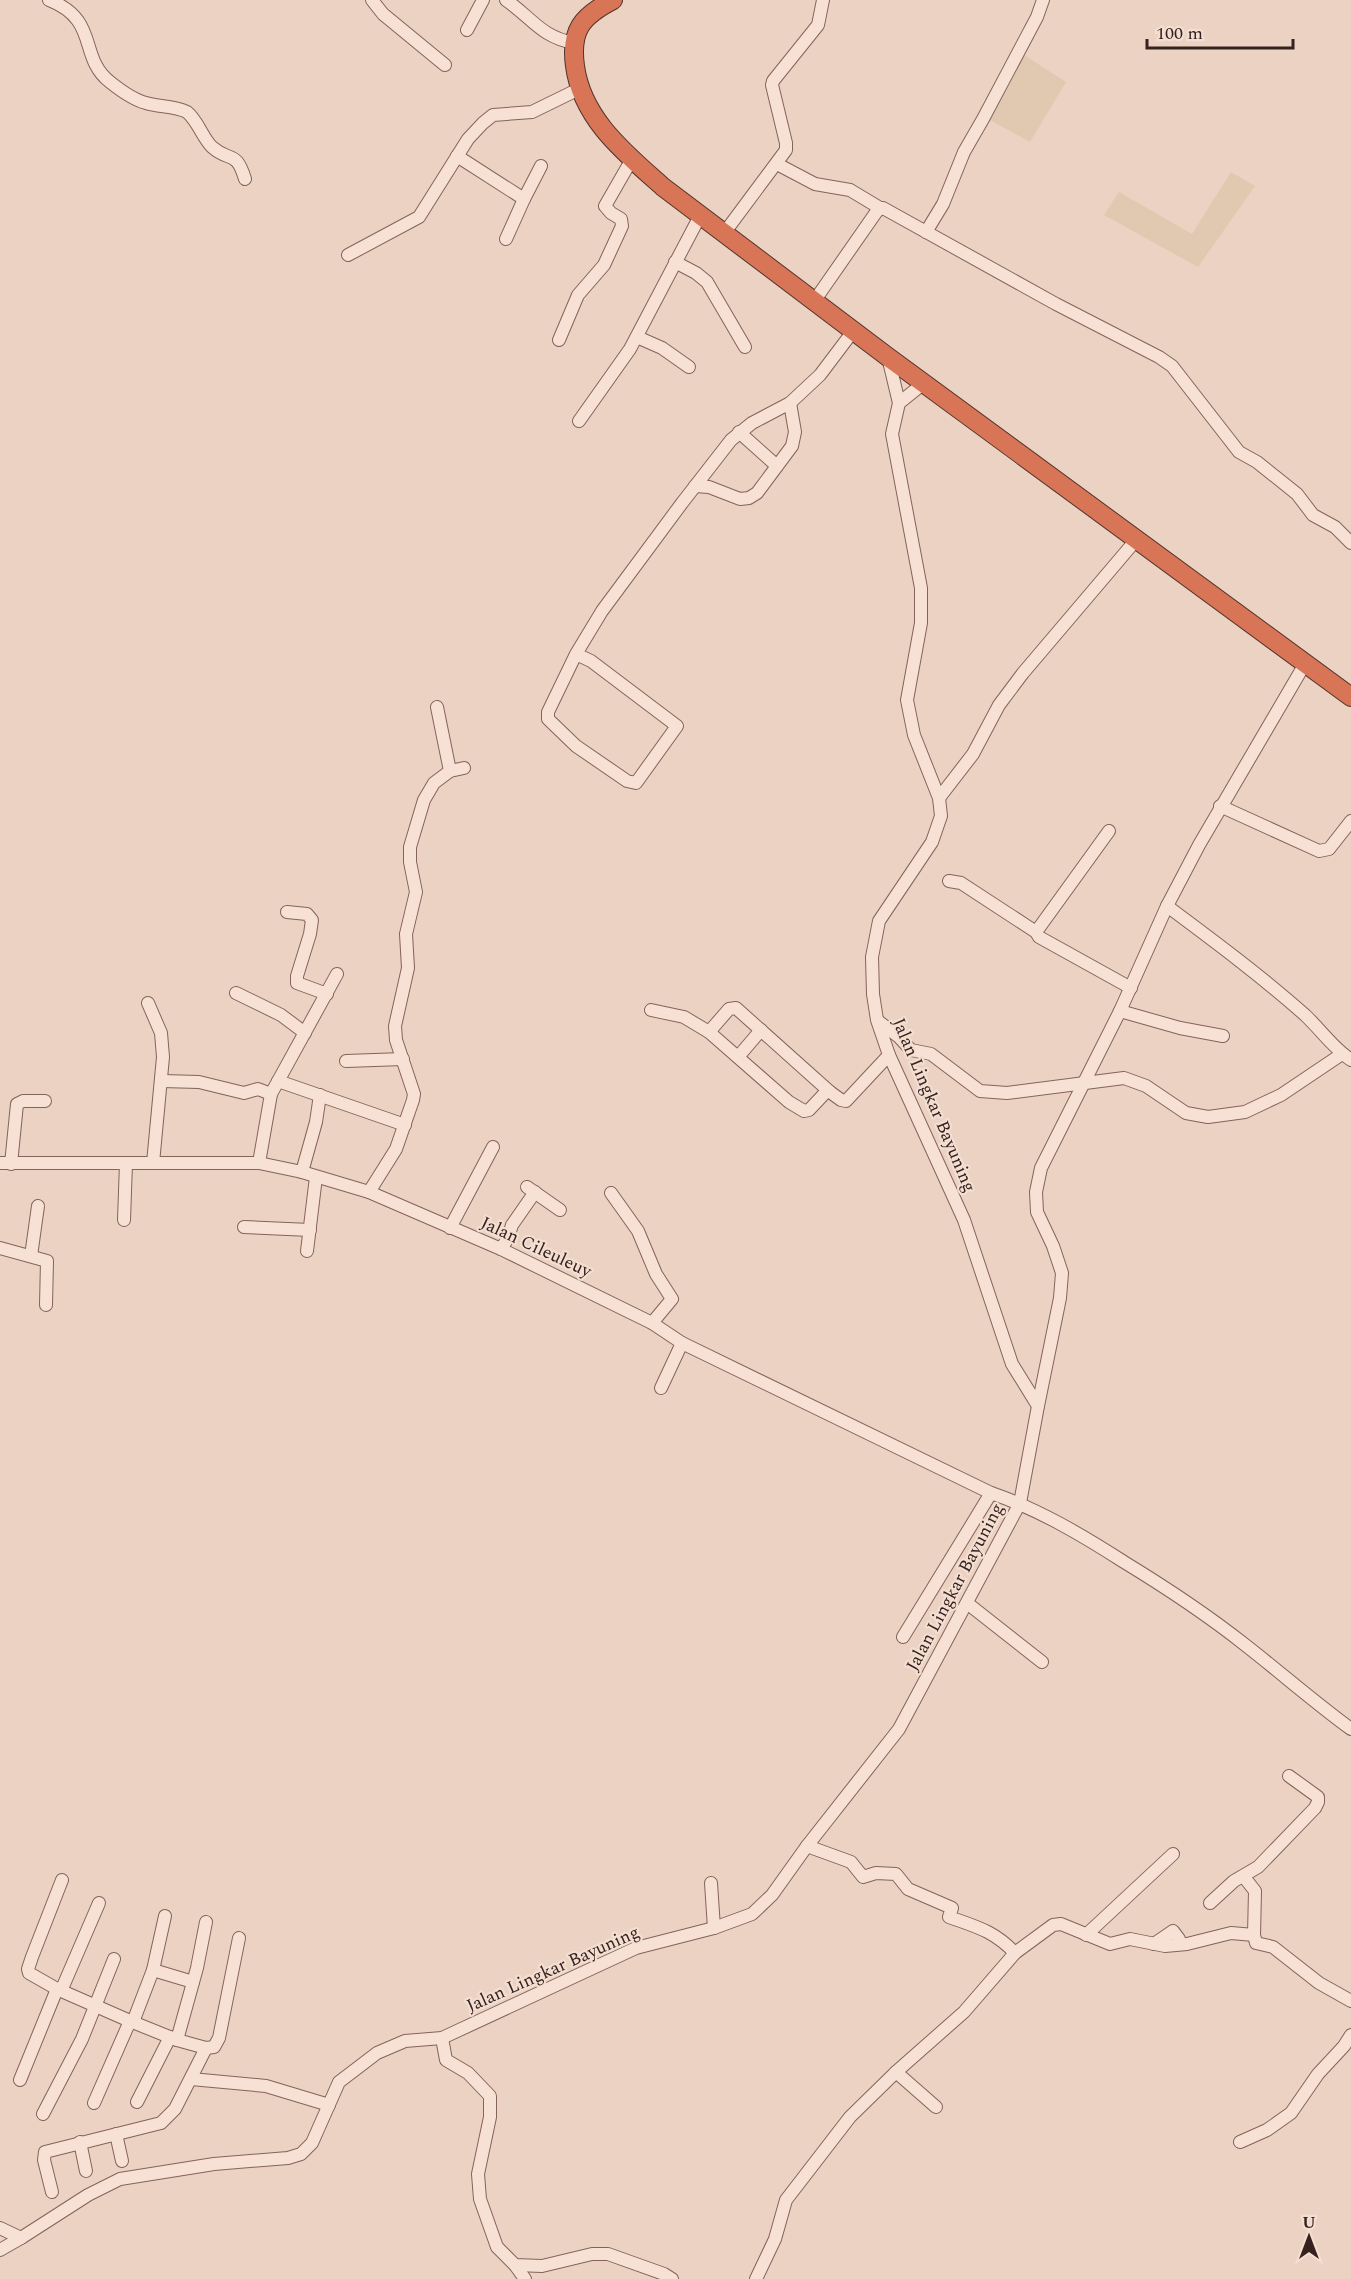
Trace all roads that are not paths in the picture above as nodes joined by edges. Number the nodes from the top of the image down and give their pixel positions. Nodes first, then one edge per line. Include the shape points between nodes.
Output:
1 (49, 0) edge
2 (372, 0) edge
3 (483, 0) edge
4 (506, 0) edge
5 (613, 0) edge
6 (823, 0) edge
7 (1043, 0) edge
8 (467, 30) dead end
9 (574, 43) junction
10 (445, 65) dead end
11 (579, 89) junction
12 (457, 156) junction
13 (632, 159) junction
14 (777, 164) junction
15 (541, 166) dead end
16 (245, 179) dead end
17 (524, 199) junction
18 (880, 208) junction
19 (700, 214) junction
20 (725, 232) junction
21 (926, 232) junction
22 (506, 239) dead end
23 (348, 255) dead end
24 (675, 262) junction
25 (815, 300) junction
26 (854, 330) junction
27 (637, 337) junction
28 (559, 340) dead end
29 (746, 346) dead end
30 (888, 357) junction
31 (689, 367) dead end
32 (924, 383) junction
33 (899, 403) junction
34 (790, 404) junction
35 (579, 421) dead end
36 (739, 432) junction
37 (777, 466) junction
38 (695, 486) junction
39 (1136, 540) junction
40 (1351, 543) edge
41 (576, 654) junction
42 (1306, 662) junction
43 (1351, 697) edge
44 (437, 707) dead end
45 (464, 768) dead end
46 (450, 771) junction
47 (939, 798) junction
48 (1221, 806) junction
49 (1351, 821) edge
50 (1108, 831) dead end
51 (949, 881) dead end
52 (1167, 906) junction
53 (287, 912) dead end
54 (1036, 932) junction
55 (336, 974) dead end
56 (1131, 988) junction
57 (236, 993) dead end
58 (327, 994) junction
59 (148, 1003) dead end
60 (651, 1010) dead end
61 (1120, 1011) junction
62 (877, 1020) junction
63 (761, 1030) junction
64 (709, 1032) junction
65 (305, 1033) junction
66 (1223, 1036) dead end
67 (889, 1055) junction
68 (1346, 1057) edge
69 (738, 1058) junction
70 (403, 1059) junction
71 (346, 1061) dead end
72 (162, 1081) junction
73 (278, 1081) junction
74 (1085, 1082) junction
75 (830, 1092) junction
76 (271, 1094) junction
77 (320, 1095) junction
78 (45, 1101) dead end
79 (405, 1125) junction
80 (493, 1147) dead end
81 (6, 1163) edge
82 (126, 1163) junction
83 (153, 1163) junction
84 (259, 1163) junction
85 (302, 1172) junction
86 (316, 1177) junction
87 (369, 1192) junction
88 (611, 1193) dead end
89 (38, 1206) dead end
90 (560, 1210) dead end
91 (124, 1220) dead end
92 (244, 1227) dead end
93 (450, 1228) junction
94 (310, 1230) junction
95 (0, 1248) edge
96 (501, 1249) junction
97 (307, 1251) dead end
98 (31, 1256) junction
99 (46, 1305) dead end
100 (652, 1323) junction
101 (682, 1343) junction
102 (660, 1388) dead end
103 (1038, 1406) junction
104 (991, 1493) junction
105 (1020, 1503) junction
106 (967, 1603) junction
107 (903, 1636) dead end
108 (1042, 1662) dead end
109 (1351, 1729) edge
110 (1289, 1776) dead end
111 (807, 1846) junction
112 (1173, 1854) dead end
113 (1244, 1877) junction
114 (62, 1880) dead end
115 (711, 1883) dead end
116 (99, 1903) dead end
117 (1210, 1903) dead end
118 (165, 1916) dead end
119 (206, 1922) dead end
120 (718, 1927) junction
121 (1086, 1935) junction
122 (1254, 1935) junction
123 (239, 1938) dead end
124 (1179, 1939) dead end
125 (1154, 1944) junction
126 (1015, 1953) junction
127 (114, 1959) dead end
128 (153, 1970) junction
129 (193, 1982) junction
130 (59, 1990) junction
131 (1351, 2001) edge
132 (95, 2005) junction
133 (131, 2022) junction
134 (1351, 2035) edge
135 (173, 2038) junction
136 (442, 2038) junction
137 (206, 2048) junction
138 (896, 2073) junction
139 (191, 2079) junction
140 (20, 2080) dead end
141 (137, 2102) dead end
142 (94, 2103) dead end
143 (329, 2105) junction
144 (936, 2107) dead end
145 (43, 2114) dead end
146 (116, 2134) junction
147 (80, 2142) junction
148 (1240, 2142) dead end
149 (122, 2161) dead end
150 (86, 2171) dead end
151 (52, 2192) dead end
152 (0, 2228) edge
153 (21, 2238) junction
154 (0, 2250) edge
155 (515, 2265) junction
156 (525, 2279) edge
157 (672, 2279) edge
158 (756, 2279) edge

1 - 16 street via 72,11 109,81 138,100 187,112 212,147 237,160
2 - 10 street via 383,14
3 - 8 street
4 - 9 street via 544,32 557,40
5 - 9 highway via 585,17
6 - 14 street via 818,25 773,81 786,143
7 - 21 street
9 - 11 highway
11 - 12 street via 532,112 493,115 474,132
11 - 13 highway via 594,117
12 - 17 street
12 - 23 street via 418,217
13 - 19 highway
13 - 28 street via 605,206 621,219 622,226 604,265 578,295
14 - 18 street via 818,185 850,190
14 - 20 street
15 - 17 street
17 - 22 street
18 - 21 street
18 - 25 street
19 - 20 highway
19 - 24 street
20 - 25 highway
21 - 40 street via 1172,366 1239,452 1297,494 1313,515 1335,527
24 - 27 street
24 - 29 street via 707,282
25 - 26 highway
26 - 30 highway
26 - 34 street via 820,375
27 - 31 street
27 - 35 street
30 - 32 highway
30 - 33 street, Jalan Lingkar Bayuning
32 - 33 street
32 - 39 highway
33 - 47 street, Jalan Lingkar Bayuning via 892,434 921,588 921,623 907,700 914,735
34 - 36 street
34 - 37 street via 795,440
36 - 37 street
36 - 38 street
37 - 38 street via 749,498
38 - 41 street via 602,611
39 - 42 highway
39 - 47 street via 1017,681 999,705 973,754
41 - 41 street via 591,661 677,726 636,783 627,781 576,746 549,722 548,712
42 - 43 highway
42 - 48 street
44 - 46 street
45 - 46 street
46 - 70 street via 428,792 410,847 416,892 406,934 408,968 395,1026
47 - 62 street, Jalan Lingkar Bayuning via 941,816 932,842 879,921 872,957
48 - 49 street via 1319,851 1329,849
48 - 52 street
50 - 54 street
51 - 54 street via 961,883
52 - 56 street
52 - 68 street via 1249,968
53 - 58 street via 307,914 312,920 297,983
54 - 56 street
55 - 58 street
56 - 61 street
57 - 65 street via 281,1015
58 - 65 street
59 - 72 street via 161,1033
60 - 64 street via 684,1017
61 - 66 street
61 - 74 street
62 - 67 street, Jalan Lingkar Bayuning
62 - 74 street via 911,1050 931,1054 980,1091 1007,1093
63 - 64 street via 733,1008
63 - 69 street
63 - 75 street
64 - 69 street
65 - 73 street
67 - 75 street via 846,1101
67 - 103 street, Jalan Lingkar Bayuning via 964,1220 1012,1364
68 - 74 street via 1245,1112 1208,1117 1186,1113 1133,1080
69 - 75 street via 798,1110 809,1110
70 - 71 street
70 - 79 street via 414,1094
72 - 76 street via 199,1082 244,1093 258,1089
72 - 83 street
73 - 76 street
73 - 77 street
74 - 103 street via 1041,1168 1036,1192 1037,1212 1062,1273
76 - 84 street
77 - 79 street
77 - 85 street
78 - 81 street via 17,1104
79 - 87 street via 396,1149
80 - 93 street
81 - 82 street, Jalan Cileuleuy
82 - 83 street, Jalan Cileuleuy
82 - 91 street
83 - 84 street, Jalan Cileuleuy
84 - 85 street, Jalan Cileuleuy
85 - 86 street, Jalan Cileuleuy
86 - 87 street, Jalan Cileuleuy
86 - 94 street
87 - 93 street, Jalan Cileuleuy
88 - 100 street via 638,1231 656,1274 672,1299
89 - 98 street
90 - 96 street via 531,1190
92 - 94 street
93 - 96 street, Jalan Cileuleuy
94 - 97 street
95 - 98 street
96 - 100 street, Jalan Cileuleuy
98 - 99 street via 47,1261
100 - 101 street, Jalan Cileuleuy
101 - 102 street
101 - 104 street, Jalan Cileuleuy
103 - 105 street, Jalan Lingkar Bayuning
104 - 105 street, Jalan Cileuleuy
104 - 107 street
105 - 106 street, Jalan Lingkar Bayuning
105 - 109 street, Jalan Cileuleuy via 1173,1592
106 - 108 street
106 - 111 street, Jalan Lingkar Bayuning via 899,1729
110 - 113 street via 1315,1794 1318,1802 1282,1844
111 - 120 street, Jalan Lingkar Bayuning via 772,1895 752,1914
111 - 126 street via 851,1863 863,1876 896,1874 908,1889 952,1908 949,1917 981,1928
112 - 121 street
113 - 117 street
113 - 122 street via 1255,1891
114 - 130 street via 28,1969
115 - 120 street
116 - 130 street
118 - 128 street
119 - 129 street
120 - 136 street, Jalan Lingkar Bayuning via 636,1948
121 - 125 street via 1110,1944 1130,1939
121 - 126 street via 1057,1923
122 - 125 street via 1231,1933 1187,1944
122 - 131 street via 1257,1942 1273,1947 1319,1983
123 - 137 street via 219,2038 214,2047
124 - 125 street via 1173,1931
126 - 138 street via 964,2012
127 - 132 street
128 - 129 street
128 - 133 street
129 - 135 street
130 - 132 street
130 - 140 street
132 - 133 street
132 - 145 street
133 - 135 street
133 - 142 street
134 - 148 street via 1291,2113
135 - 137 street
135 - 141 street
136 - 143 street, Jalan Lingkar Bayuning via 405,2042 377,2053 339,2082
136 - 155 street via 446,2060 468,2073 490,2096 490,2117 477,2174 480,2199 497,2247
137 - 139 street
138 - 144 street
138 - 158 street via 850,2117 786,2200 775,2239
139 - 143 street via 266,2086
139 - 146 street via 168,2118
143 - 153 street, Jalan Lingkar Bayuning via 312,2144 301,2154 120,2179 88,2194
146 - 147 street
146 - 149 street
147 - 150 street
147 - 151 street via 45,2152
152 - 153 street
153 - 154 street, Jalan Lingkar Bayuning
155 - 156 street
155 - 157 street via 542,2266 608,2254

